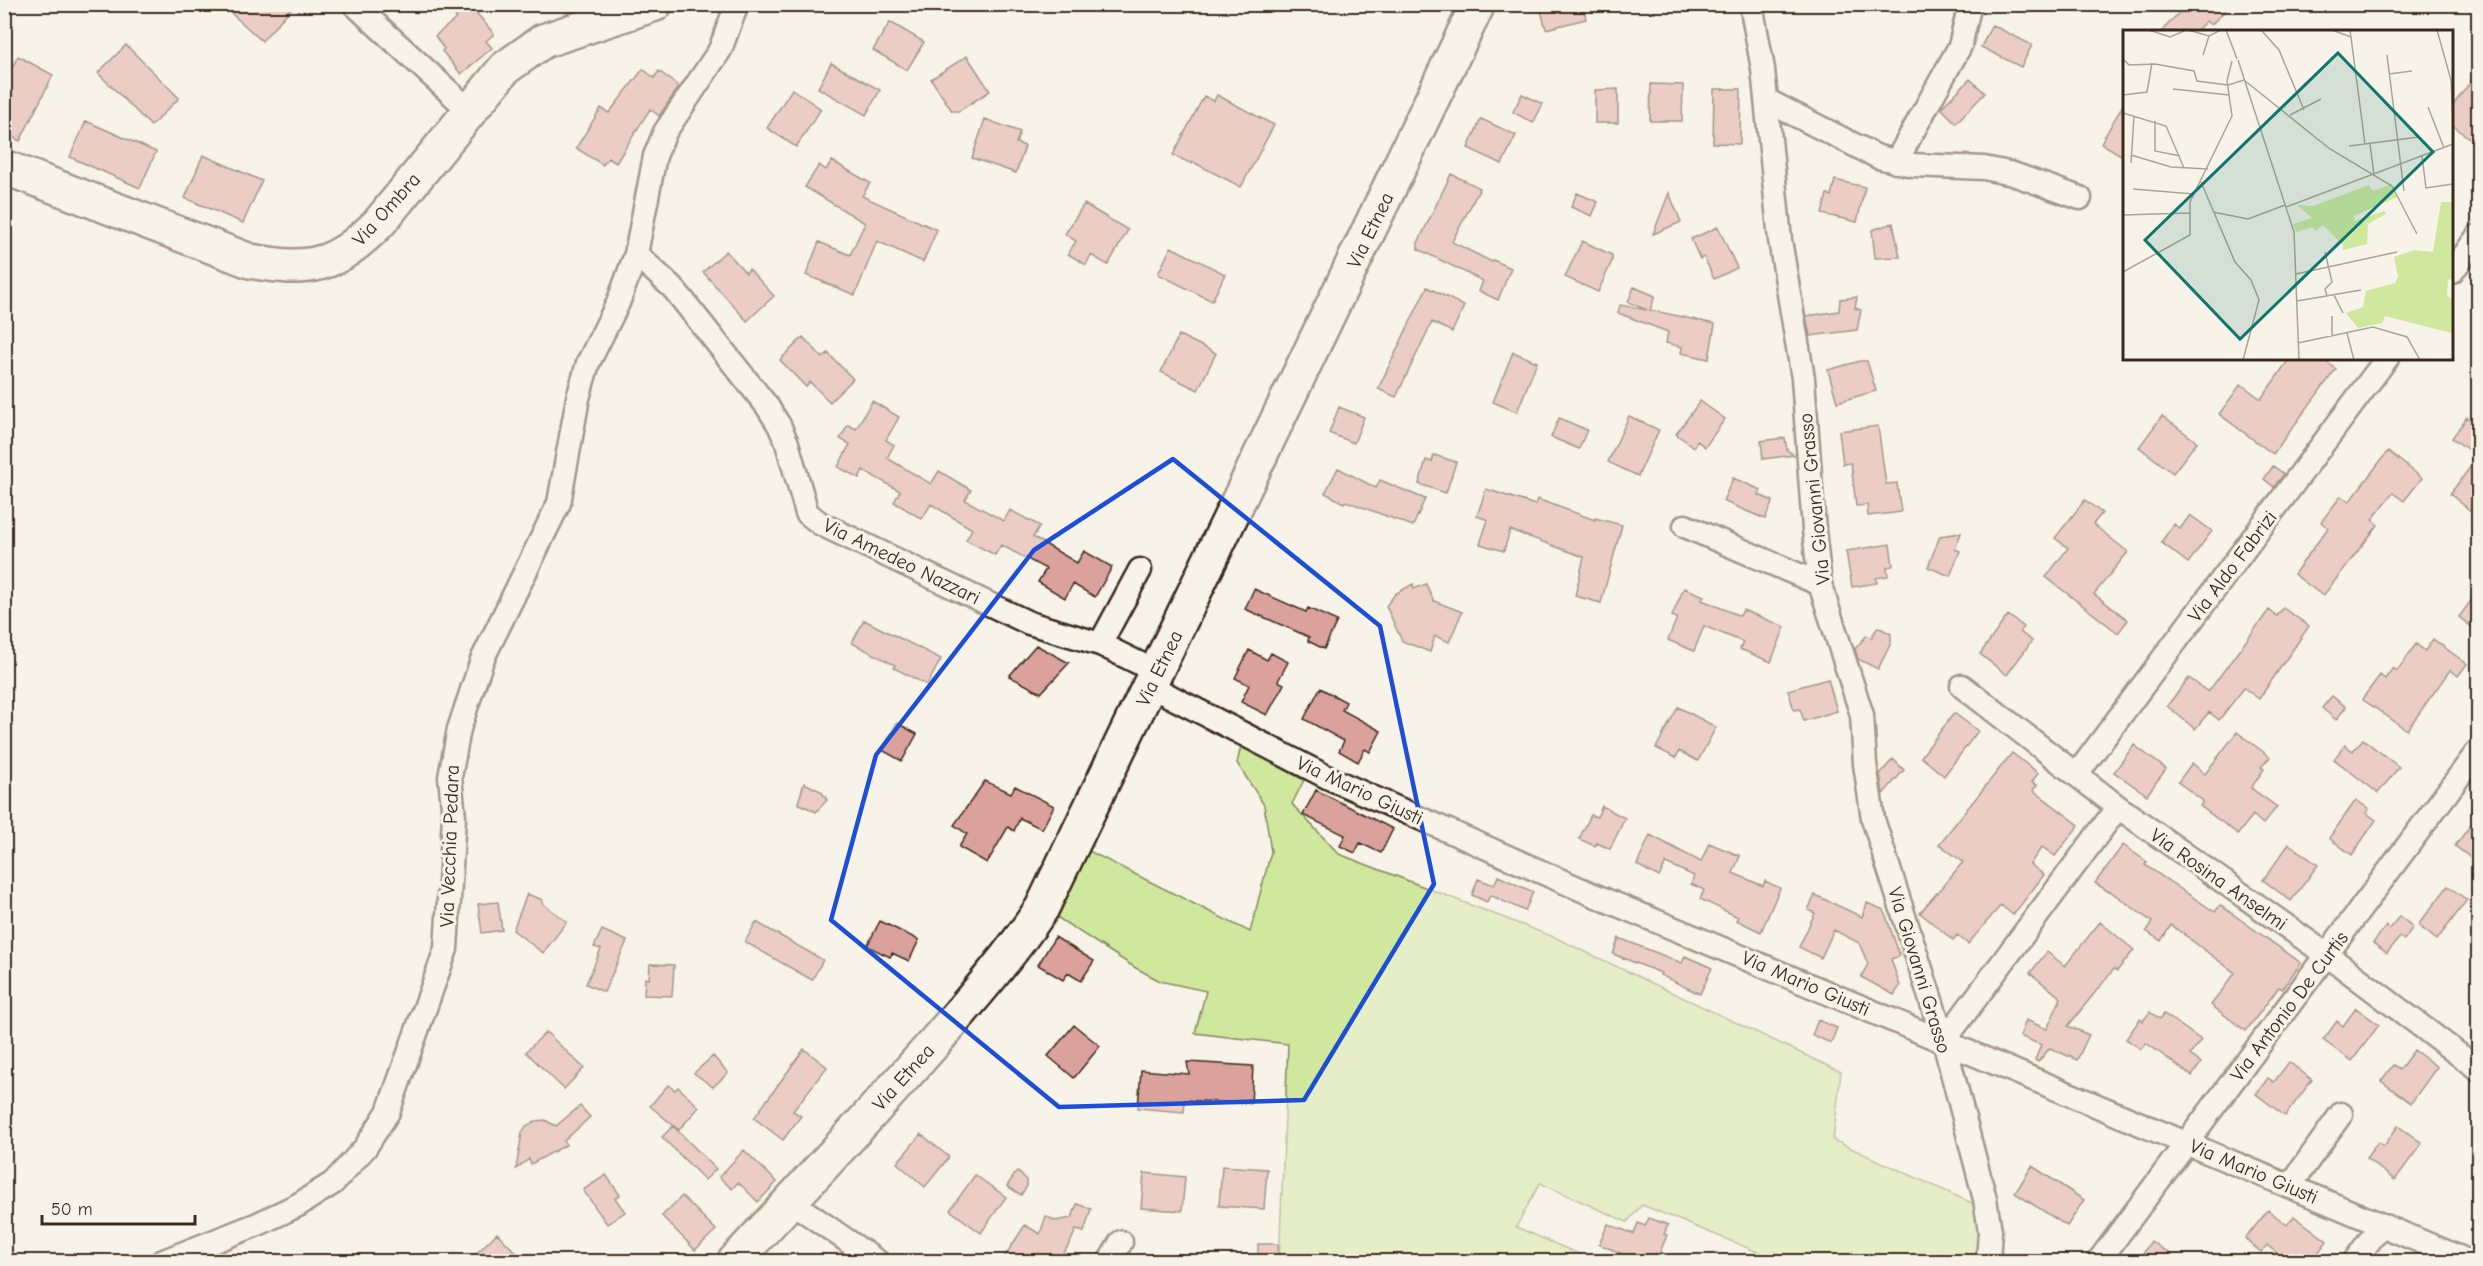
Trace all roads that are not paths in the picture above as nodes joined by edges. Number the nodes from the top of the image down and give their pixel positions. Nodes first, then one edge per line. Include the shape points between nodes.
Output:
1 (354, 4) edge
2 (737, 4) edge
3 (1478, 4) edge
4 (1751, 4) edge
5 (1970, 4) edge
6 (635, 7) edge
7 (1766, 100) junction
8 (470, 111) junction
9 (1896, 162) junction
10 (4, 167) edge
11 (2080, 198) dead end
12 (2478, 236) edge
13 (636, 254) junction
14 (2453, 269) edge
15 (2386, 360) edge
16 (1685, 526) dead end
17 (1140, 570) dead end
18 (1820, 584) junction
19 (1100, 644) junction
20 (1154, 679) junction
21 (1962, 686) dead end
22 (2478, 751) edge
23 (2078, 774) junction
24 (2118, 807) junction
25 (2327, 955) junction
26 (1944, 1041) junction
27 (2478, 1070) edge
28 (2341, 1114) dead end
29 (2187, 1142) junction
30 (2290, 1186) junction
31 (790, 1201) junction
32 (2381, 1225) junction
33 (161, 1262) edge
34 (734, 1262) edge
35 (878, 1262) edge
36 (1988, 1262) edge
37 (2098, 1262) edge
38 (2354, 1262) edge
39 (2470, 1262) edge

1 - 8 street
2 - 13 street, Via Vecchia Pedara via 720,50 665,132 655,156
3 - 20 main road, Via Etnea
4 - 7 street, Via Giovanni Grasso
5 - 9 street via 1960,46
6 - 8 main road, Via Ombra via 543,41 505,68
7 - 9 street via 1878,157
7 - 18 street, Via Giovanni Grasso via 1780,240 1803,378
8 - 10 main road, Via Ombra via 379,223 358,243 338,257 302,266 250,261
9 - 11 street via 1984,168
12 - 14 street
13 - 19 street, Via Amedeo Nazzari via 674,289 767,406 787,443 807,513 821,524 1029,623
13 - 33 street, Via Vecchia Pedara via 618,303 588,363 559,503 482,660 459,729 450,777 454,817 446,949 388,1112 365,1148 333,1183 258,1224
15 - 23 street, Via Aldo Fabrizi
16 - 18 street
17 - 19 street
18 - 26 street, Via Giovanni Grasso via 1862,715 1873,819
19 - 20 street, Via Amedeo Nazzari
20 - 26 street, Via Mario Giusti via 1329,778 1589,893
20 - 31 main road, Via Etnea via 1042,908 974,997
21 - 23 street, Via Rosina Anselmi
22 - 25 street, Via Antonio De Curtis
23 - 24 street, Via Rosina Anselmi
24 - 25 street, Via Rosina Anselmi
24 - 26 street
25 - 27 street, Via Rosina Anselmi
25 - 29 street, Via Antonio De Curtis
26 - 29 street, Via Mario Giusti
26 - 36 street, Via Giovanni Grasso via 1985,1199 1990,1231
28 - 30 street
29 - 30 street, Via Mario Giusti
29 - 37 street, Via Antonio De Curtis
30 - 32 street, Via Mario Giusti
31 - 34 main road, Via Etnea
31 - 35 street
32 - 38 street
32 - 39 street, Via Mario Giusti

